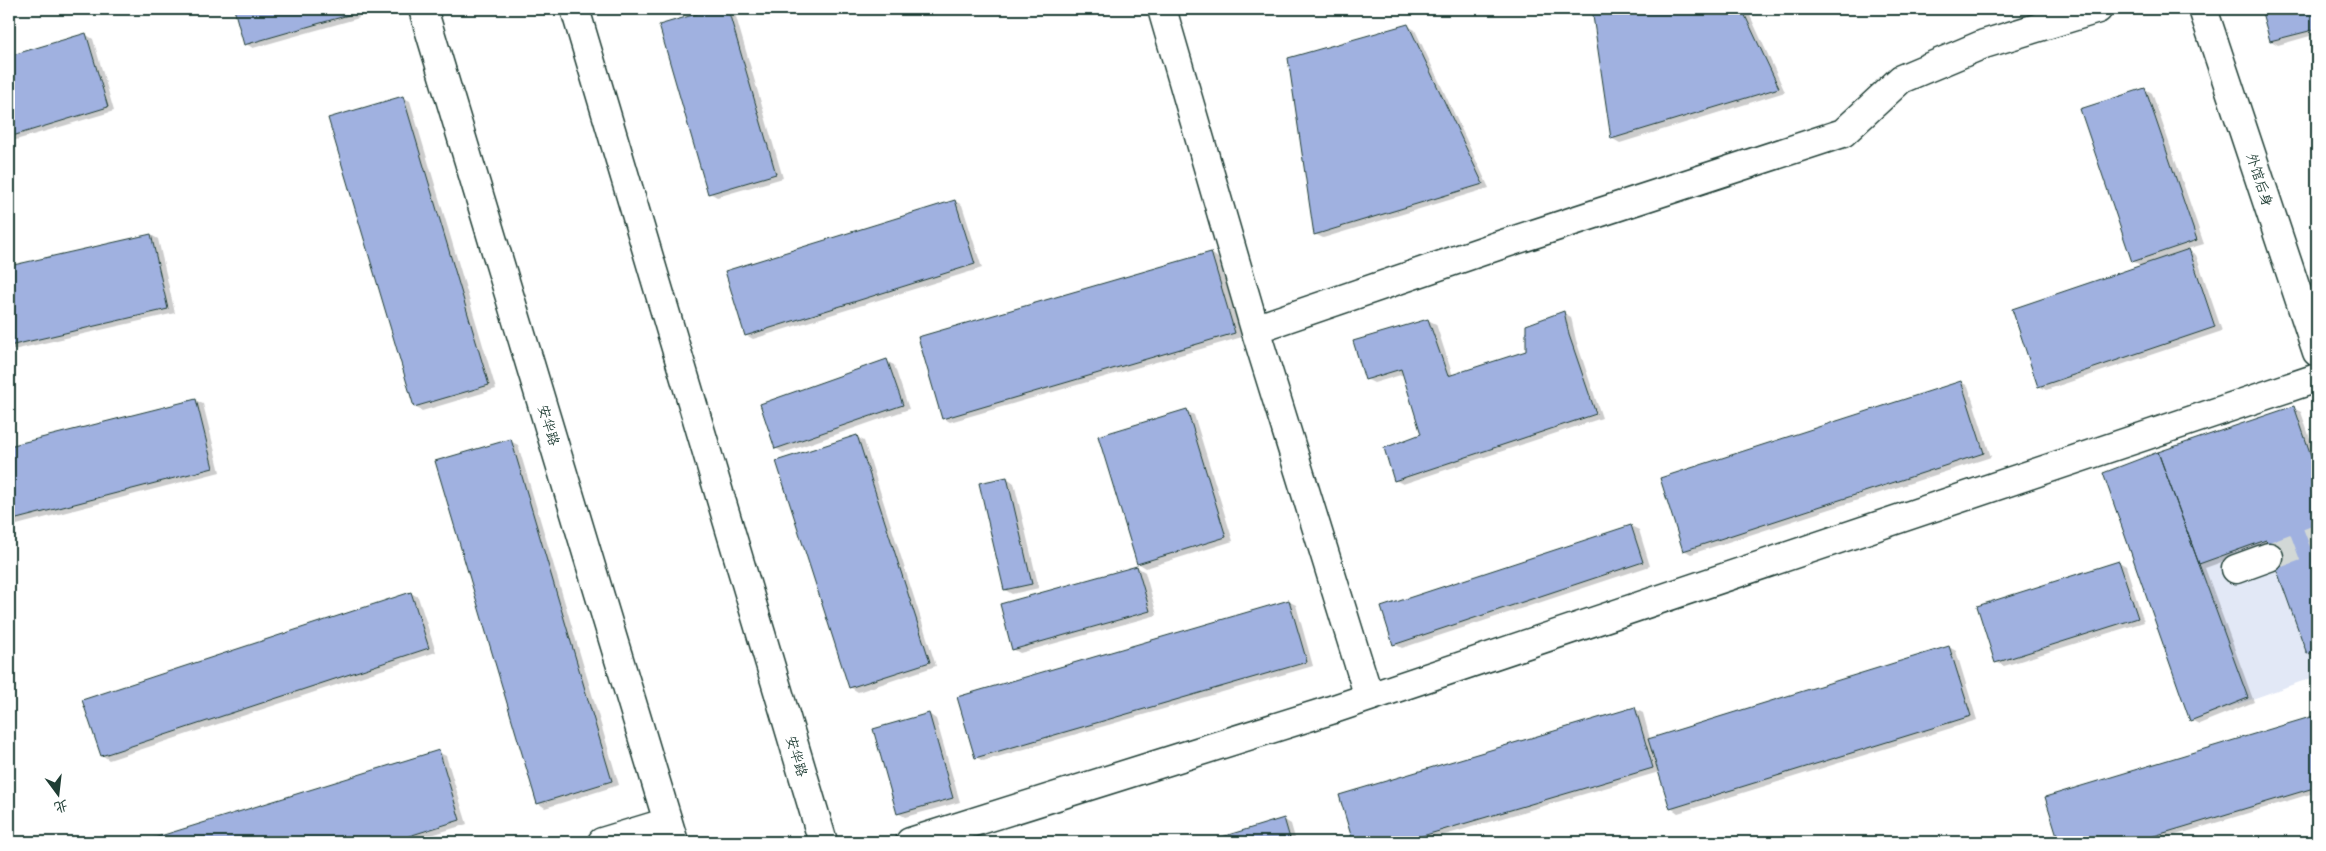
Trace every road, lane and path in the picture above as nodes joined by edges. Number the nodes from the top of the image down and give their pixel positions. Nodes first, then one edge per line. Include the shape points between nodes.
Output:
1 (575, 9) edge
2 (1162, 9) edge
3 (2098, 9) edge
4 (2203, 9) edge
5 (430, 10) edge
6 (1255, 328) junction
7 (2317, 352) edge
8 (2317, 378) edge
9 (2269, 557) tunnel mouth
10 (2236, 569) dead end
11 (1369, 697) junction
12 (671, 832) edge
13 (602, 842) edge
14 (823, 842) edge
15 (910, 842) edge

1 - 14 street, 安华路
2 - 6 street
3 - 6 street via 1984,44 1900,79 1843,133
4 - 7 street, 外馆后身
5 - 12 street, 安华路
6 - 11 street
8 - 11 street
9 - 10 street
11 - 15 street
12 - 13 street

